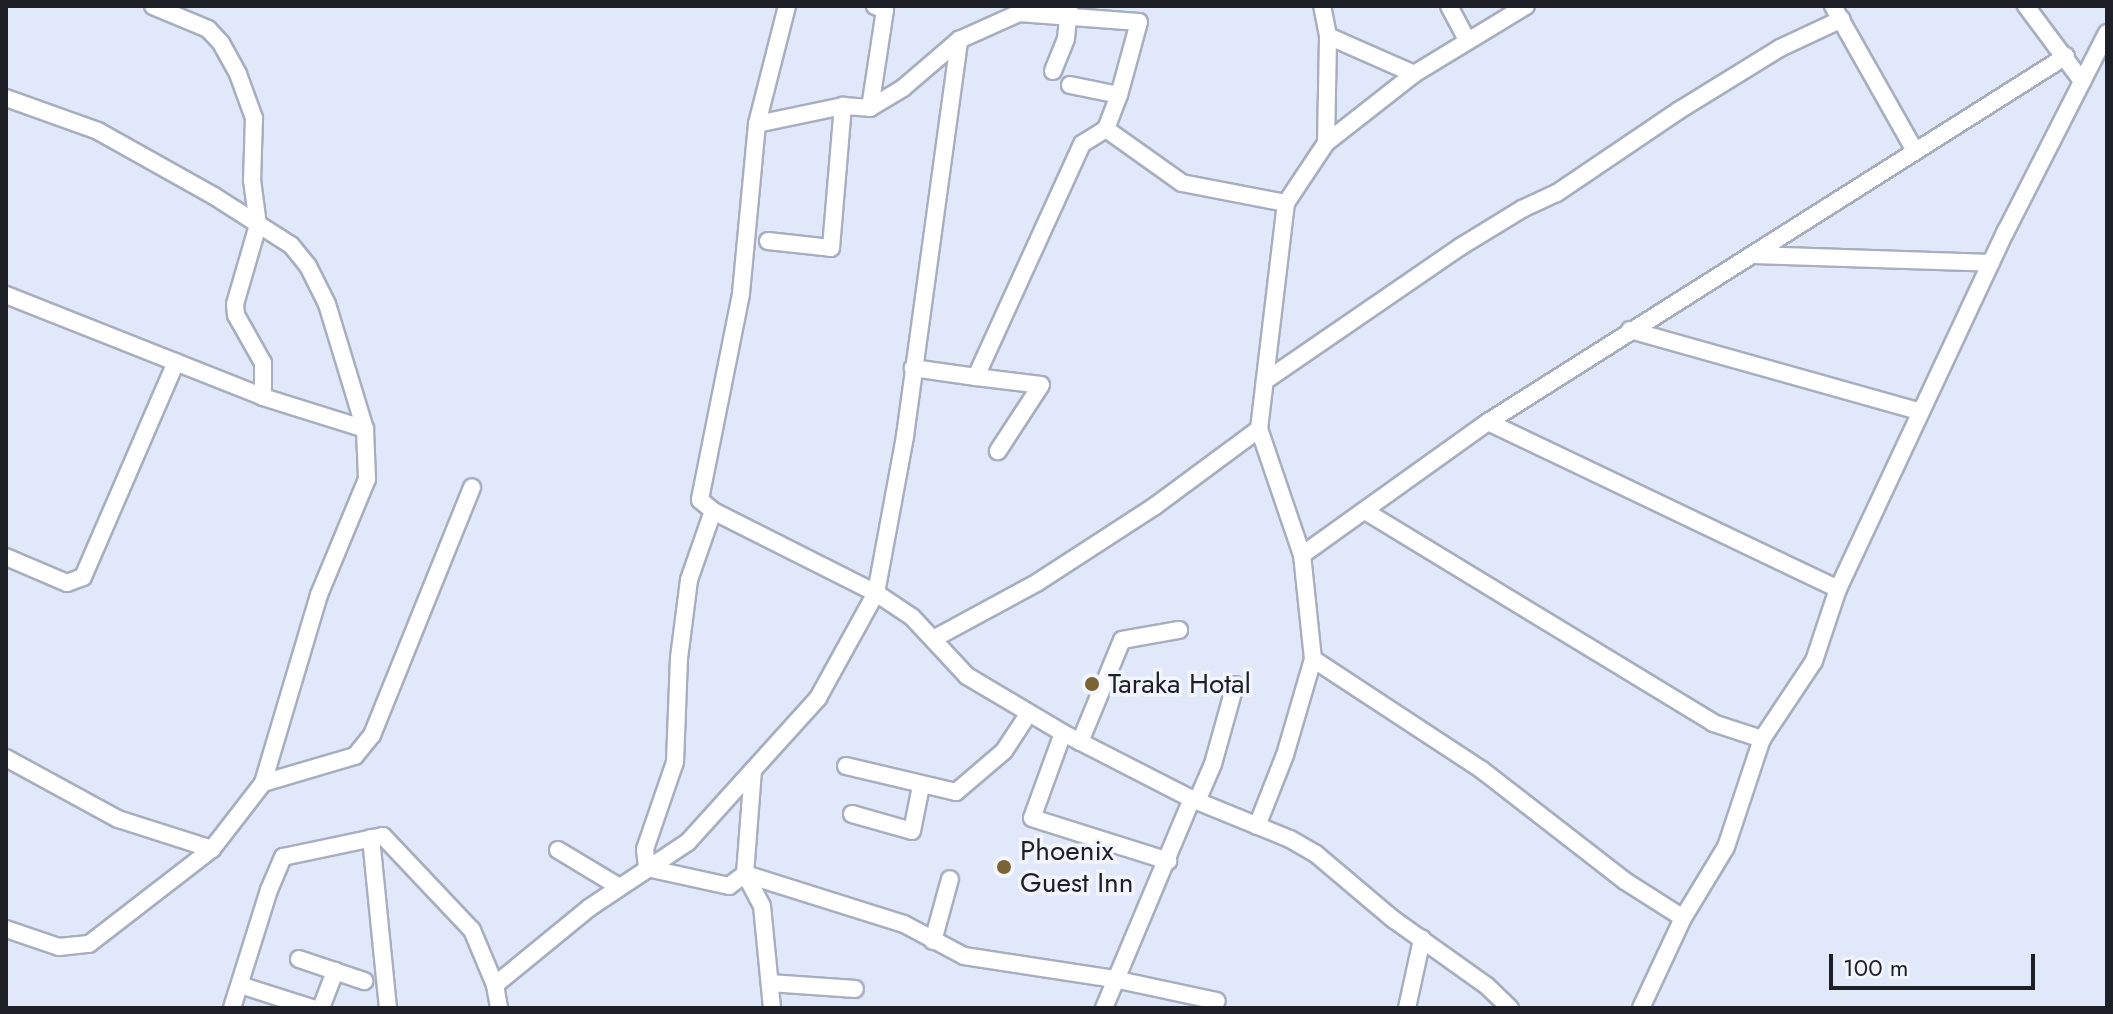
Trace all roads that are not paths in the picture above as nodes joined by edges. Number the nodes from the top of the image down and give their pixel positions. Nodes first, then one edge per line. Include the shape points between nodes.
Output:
1 (153, 6) edge
2 (787, 6) edge
3 (875, 6) edge
4 (1322, 6) edge
5 (1449, 6) edge
6 (1526, 6) edge
7 (2026, 6) edge
8 (1068, 11) edge
9 (1837, 13) edge
10 (2107, 33) edge
11 (1328, 36) junction
12 (959, 40) junction
13 (1467, 40) junction
14 (2066, 56) junction
15 (1053, 71) dead end
16 (1414, 74) junction
17 (2082, 81) junction
18 (1070, 85) dead end
19 (1119, 95) junction
20 (6, 98) edge
21 (843, 106) junction
22 (870, 108) junction
23 (757, 124) junction
24 (1106, 129) junction
25 (1326, 143) junction
26 (1915, 151) junction
27 (1286, 203) junction
28 (258, 225) junction
29 (768, 241) dead end
30 (1754, 255) junction
31 (1991, 263) junction
32 (8, 301) edge
33 (1630, 330) junction
34 (176, 362) junction
35 (913, 368) junction
36 (976, 377) junction
37 (1265, 381) junction
38 (263, 397) junction
39 (1921, 412) junction
40 (1488, 422) junction
41 (365, 429) junction
42 (1259, 429) junction
43 (998, 451) dead end
44 (472, 487) dead end
45 (713, 511) junction
46 (1365, 511) junction
47 (1302, 555) junction
48 (6, 557) edge
49 (1838, 589) junction
50 (876, 593) junction
51 (1179, 630) dead end
52 (935, 638) junction
53 (1313, 659) junction
54 (1235, 685) dead end
55 (1029, 713) junction
56 (1063, 733) junction
57 (1762, 739) junction
58 (1080, 742) junction
59 (6, 758) edge
60 (846, 766) dead end
61 (753, 770) junction
62 (263, 783) junction
63 (921, 786) junction
64 (1194, 800) junction
65 (852, 814) dead end
66 (1257, 826) junction
67 (371, 838) junction
68 (212, 849) junction
69 (558, 850) dead end
70 (1168, 861) junction
71 (647, 868) junction
72 (745, 874) junction
73 (950, 879) dead end
74 (618, 886) junction
75 (1683, 918) junction
76 (7, 931) edge
77 (1422, 939) junction
78 (933, 941) junction
79 (299, 959) dead end
80 (335, 971) junction
81 (1114, 979) junction
82 (364, 981) dead end
83 (770, 983) junction
84 (240, 985) junction
85 (495, 985) junction
86 (855, 989) dead end
87 (1217, 1001) dead end
88 (232, 1008) edge
89 (312, 1008) edge
90 (321, 1008) edge
91 (388, 1008) edge
92 (499, 1008) edge
93 (772, 1008) edge
94 (1104, 1008) edge
95 (1407, 1008) edge
96 (1510, 1008) edge
97 (1641, 1008) edge

1 - 28 street via 208,29 238,74 254,118 252,180
2 - 23 street
3 - 22 street via 885,10
4 - 11 street
5 - 13 street
6 - 13 street
7 - 14 street
8 - 12 street via 1019,13
8 - 15 street via 1066,38
8 - 19 street via 1139,22
9 - 26 street
9 - 37 street via 1557,193 1460,247
10 - 17 street
11 - 16 street
11 - 25 street
12 - 22 street via 903,88
12 - 35 street
13 - 16 street
14 - 17 street
14 - 26 street
16 - 25 street
17 - 31 street
18 - 19 street
19 - 24 street
20 - 28 street via 139,151
21 - 22 street
21 - 23 street
21 - 29 street via 831,248
23 - 45 street via 741,294 700,500
24 - 27 street via 1182,183
24 - 36 street via 1082,144
25 - 27 street
26 - 30 street
27 - 37 street
28 - 38 street via 235,304 263,363
28 - 41 street via 291,245 308,266 327,304
30 - 31 street
30 - 33 street
31 - 39 street
32 - 34 street
33 - 39 street
33 - 40 street
34 - 38 street
34 - 48 street via 83,577 67,583
35 - 36 street
35 - 50 street
36 - 43 street via 1041,385
37 - 42 street
38 - 41 street
39 - 49 street
40 - 46 street
40 - 49 street
41 - 62 street via 367,479 319,595
42 - 47 street
42 - 52 street via 1155,506 1038,582
44 - 62 street via 372,735 355,756
45 - 50 street
45 - 71 street via 689,580 675,762 645,849
46 - 47 street
46 - 57 street via 1713,723
47 - 53 street
49 - 57 street via 1814,661
50 - 52 street
50 - 61 street via 818,698
51 - 58 street via 1122,640
52 - 55 street via 967,676
53 - 66 street
53 - 75 street via 1482,770 1625,881
54 - 64 street via 1213,764
55 - 56 street
55 - 63 street via 1004,751 956,792
56 - 58 street
56 - 70 street via 1032,818
57 - 75 street via 1726,847
58 - 64 street
59 - 68 street via 118,819
60 - 63 street
61 - 71 street via 688,842
61 - 72 street
62 - 68 street
63 - 65 street via 912,831
64 - 66 street
64 - 70 street
66 - 77 street via 1316,854
67 - 84 street via 283,857
67 - 85 street via 383,836 472,930
67 - 91 street
68 - 76 street via 89,944 59,947
69 - 74 street
70 - 81 street
71 - 72 street via 729,886
71 - 74 street
72 - 78 street via 904,924
72 - 83 street via 762,906
73 - 78 street
74 - 85 street
75 - 97 street
77 - 95 street
77 - 96 street
78 - 81 street via 964,956
79 - 80 street
80 - 82 street
80 - 90 street
81 - 87 street
81 - 94 street
83 - 86 street
83 - 93 street
84 - 88 street
84 - 89 street
85 - 92 street

